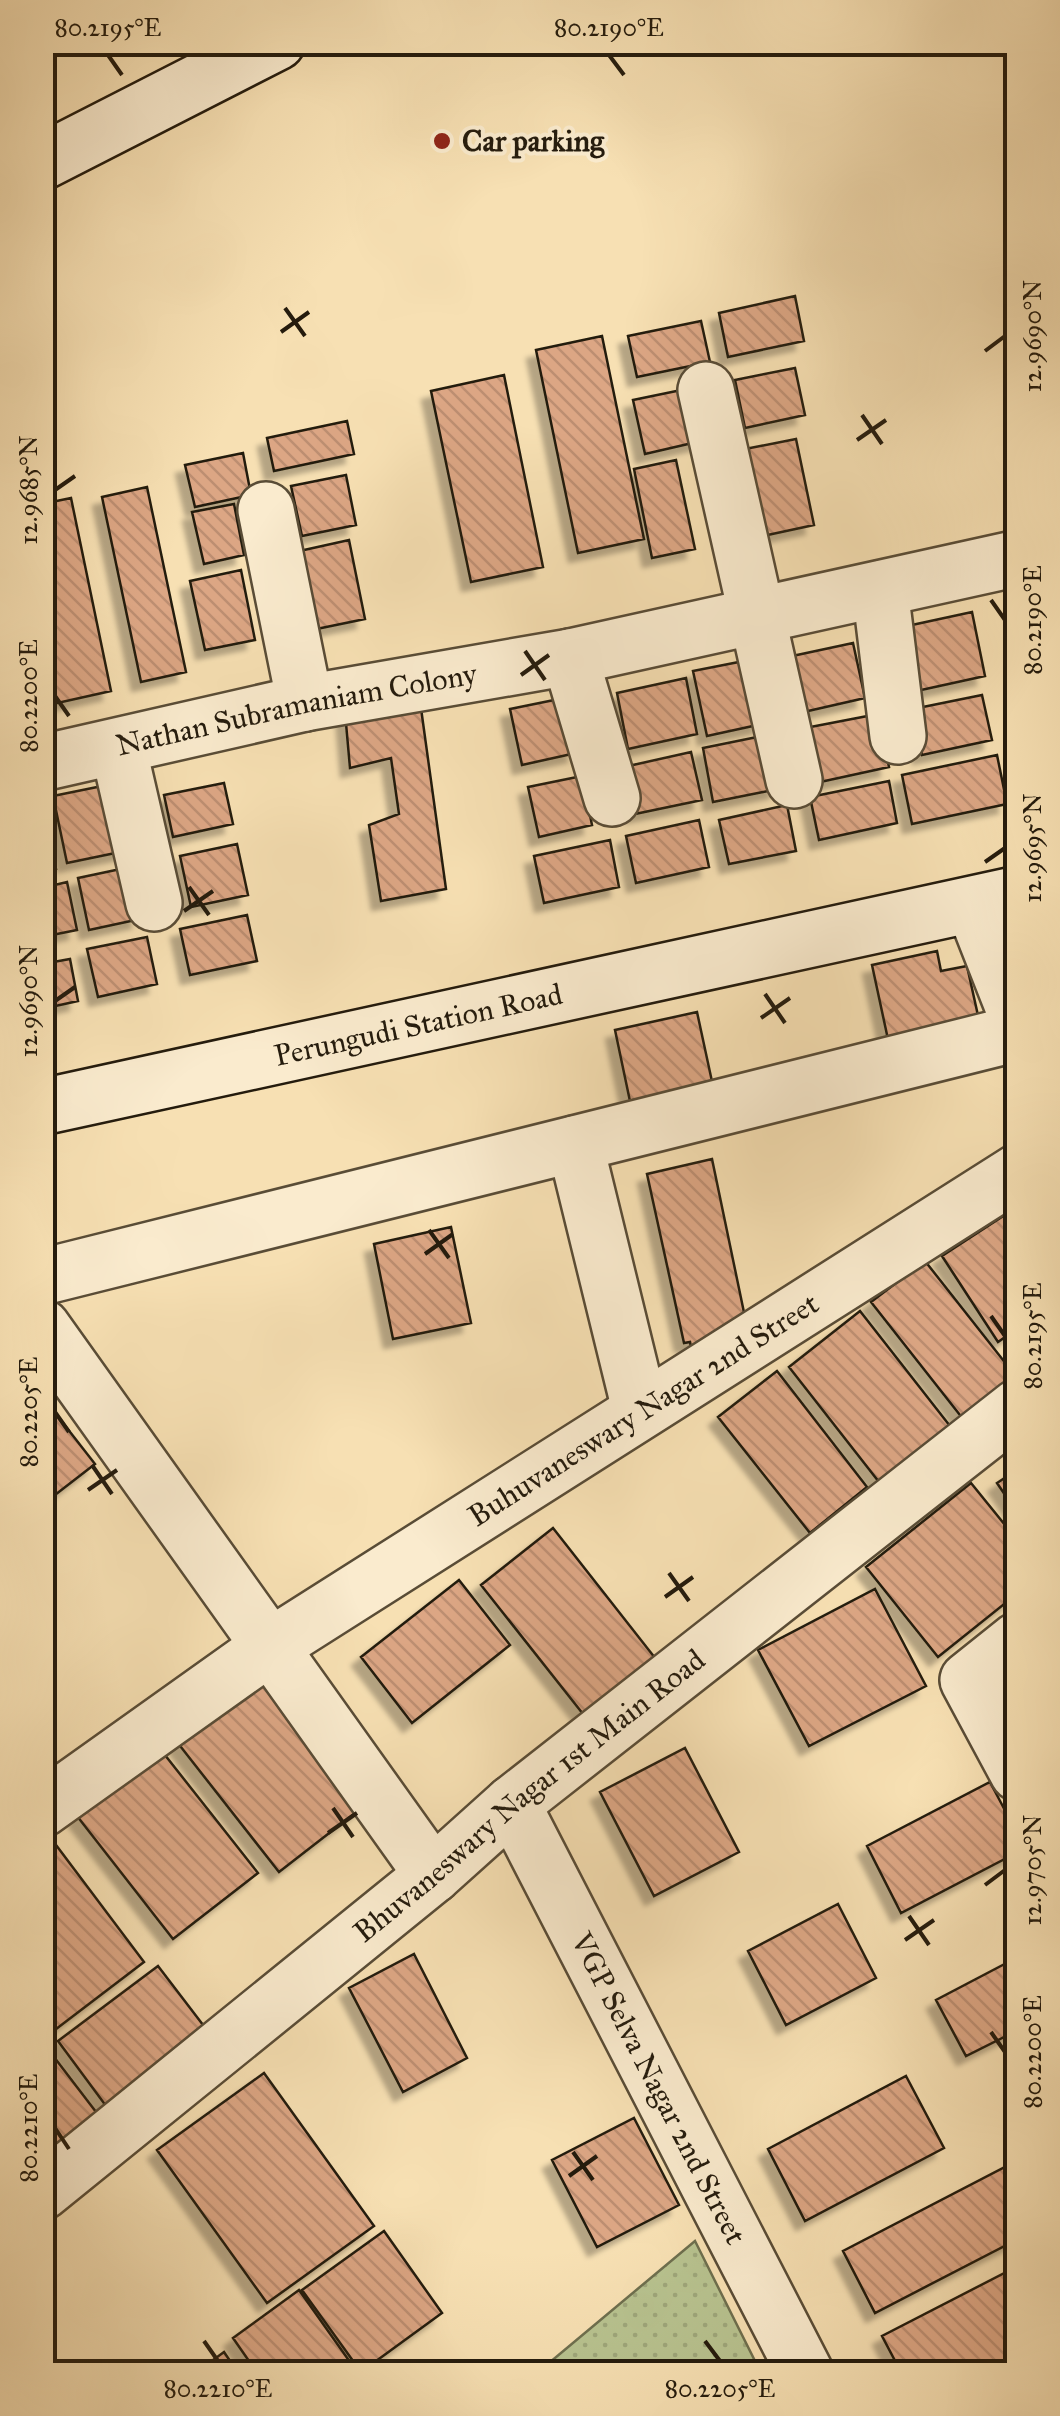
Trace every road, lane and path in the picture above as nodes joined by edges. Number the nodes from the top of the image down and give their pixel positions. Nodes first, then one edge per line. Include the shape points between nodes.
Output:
1 (277, 42) edge
2 (47, 149) edge
3 (706, 390) dead end
4 (266, 510) dead end
5 (1018, 558) edge
6 (880, 589) junction
7 (755, 614) junction
8 (570, 657) junction
9 (305, 703) junction
10 (898, 736) dead end
11 (118, 748) junction
12 (42, 763) edge
13 (794, 780) dead end
14 (612, 798) dead end
15 (996, 901) edge
16 (154, 903) dead end
17 (1018, 1019) edge
18 (1018, 1033) edge
19 (42, 1107) edge
20 (575, 1144) junction
21 (1018, 1172) edge
22 (42, 1277) edge
23 (42, 1327) edge
24 (1018, 1407) edge
25 (640, 1409) junction
26 (1018, 1640) edge
27 (268, 1648) junction
28 (1018, 1773) edge
29 (512, 1804) junction
30 (42, 1809) edge
31 (432, 1875) junction
32 (42, 2192) edge
33 (806, 2374) edge

1 - 2 street
3 - 7 street
4 - 9 street
5 - 6 street, Nathan Subramaniam Colony
6 - 7 street, Nathan Subramaniam Colony
6 - 10 street
7 - 8 street, Nathan Subramaniam Colony
7 - 13 street
8 - 9 street, Nathan Subramaniam Colony
8 - 14 street
9 - 11 street, Nathan Subramaniam Colony
11 - 12 street, Nathan Subramaniam Colony
11 - 16 street
15 - 17 street
15 - 19 street, Perungudi Station Road
18 - 20 street
20 - 22 street
20 - 25 street
21 - 25 street, Buhuvaneswary Nagar 2nd Street
23 - 27 street
24 - 29 street, Bhuvaneswary Nagar 1st Main Road
25 - 27 street, Buhuvaneswary Nagar 2nd Street
26 - 28 street via 968,1680
27 - 30 street, Buhuvaneswary Nagar 2nd Street
27 - 31 street
29 - 31 street, Bhuvaneswary Nagar 1st Main Road
29 - 33 street, VGP Selva Nagar 2nd Street
31 - 32 street, Bhuvaneswary Nagar 1st Main Road

